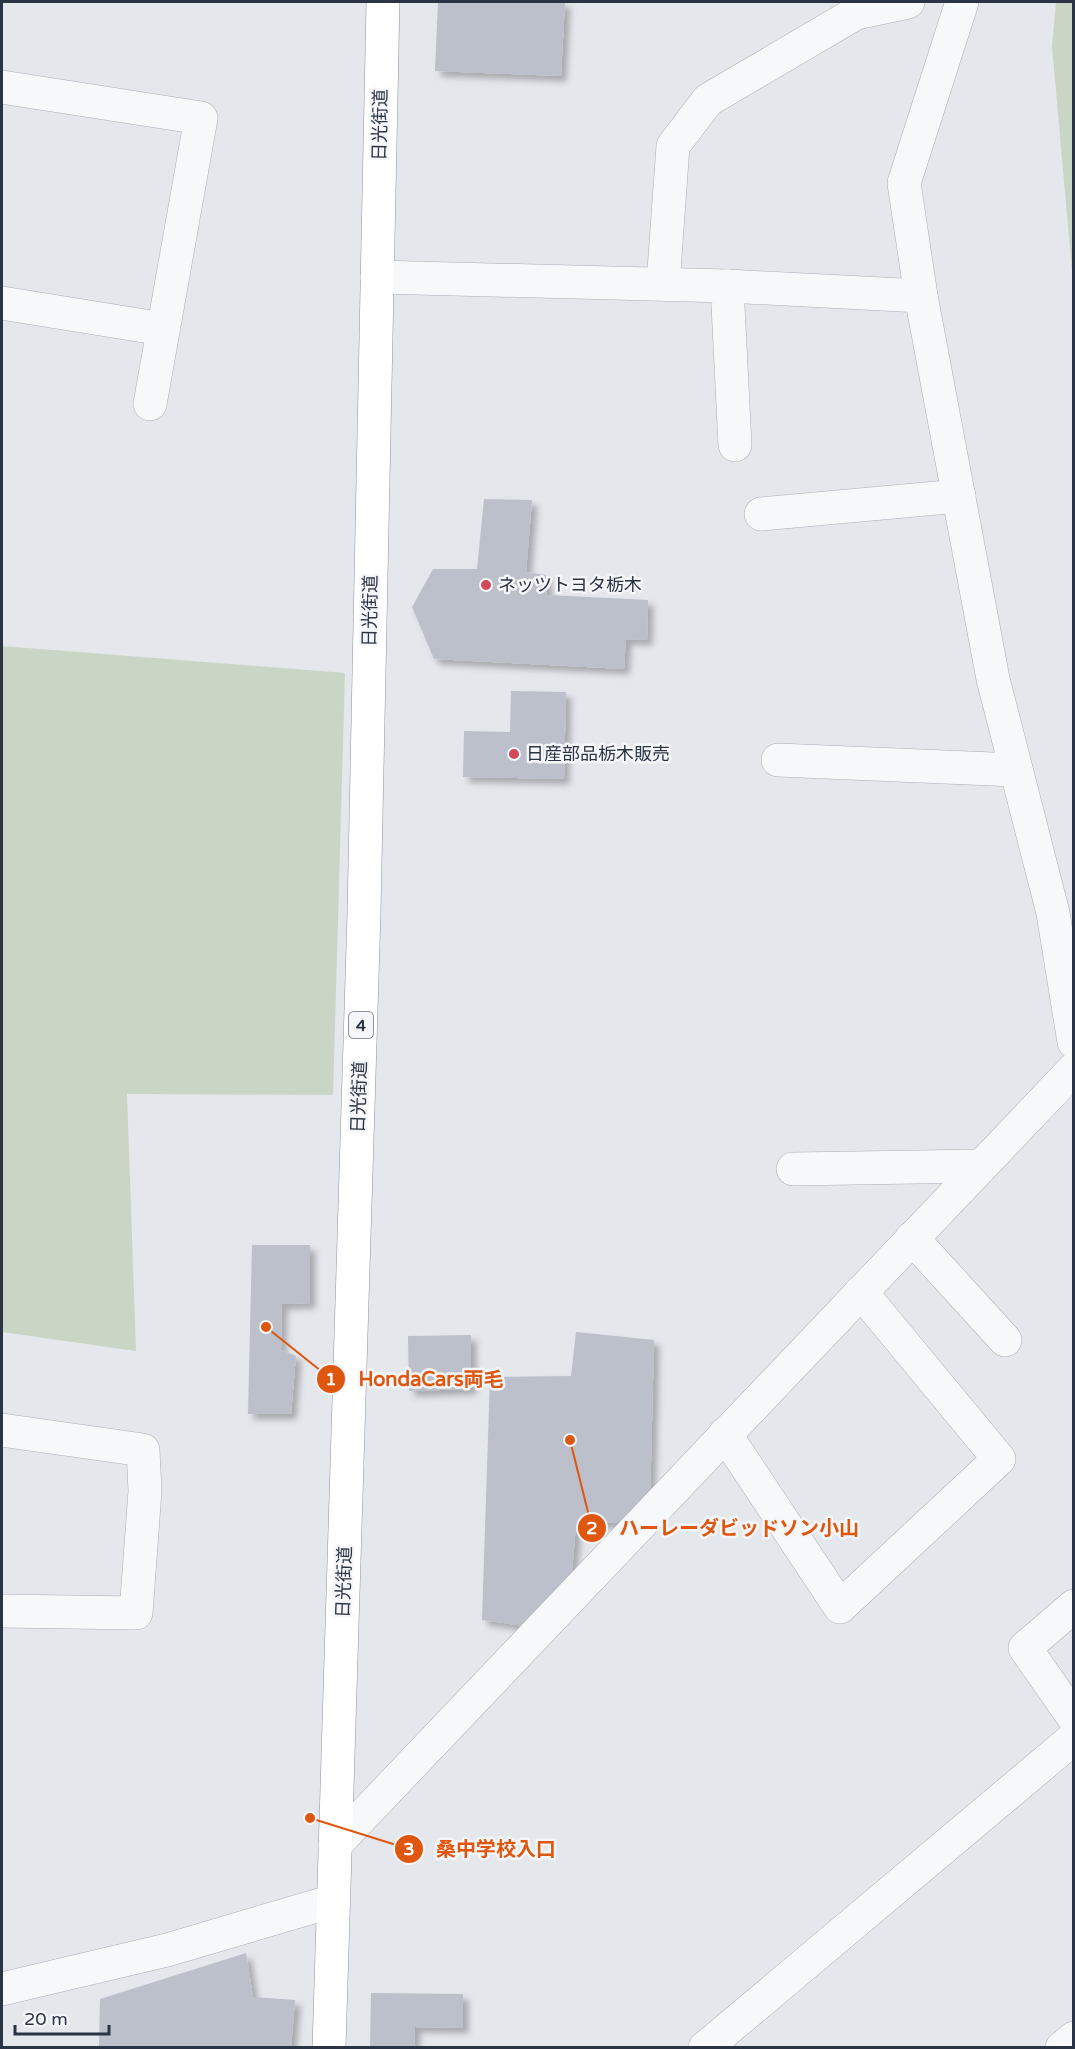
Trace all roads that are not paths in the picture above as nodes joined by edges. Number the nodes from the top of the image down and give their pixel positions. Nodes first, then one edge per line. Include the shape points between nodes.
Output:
1 (383, 2) edge
2 (909, 2) edge
3 (962, 2) edge
4 (852, 7) edge
5 (2, 87) edge
6 (377, 277) junction
7 (663, 284) junction
8 (727, 286) junction
9 (921, 296) junction
10 (2, 303) edge
11 (163, 329) junction
12 (150, 404) dead end
13 (735, 445) dead end
14 (959, 496) junction
15 (760, 514) dead end
16 (778, 760) dead end
17 (1016, 770) junction
18 (1074, 1042) edge
19 (1074, 1069) edge
20 (980, 1166) junction
21 (793, 1169) dead end
22 (912, 1238) junction
23 (861, 1292) junction
24 (1005, 1340) dead end
25 (2, 1430) edge
26 (725, 1434) junction
27 (1074, 1606) edge
28 (2, 1611) edge
29 (1074, 1718) edge
30 (1074, 1738) edge
31 (335, 1845) junction
32 (333, 1901) junction
33 (2, 1989) edge
34 (1074, 2038) edge
35 (329, 2048) edge
36 (705, 2048) edge
37 (1062, 2048) edge

1 - 6 highway, 日光街道 / 4
2 - 4 street
3 - 9 street via 904,183
4 - 7 street via 708,100 673,146
5 - 11 street via 201,118
6 - 7 street
6 - 31 highway, 日光街道 / 4 via 362,960
7 - 8 street
8 - 9 street
8 - 13 street
9 - 14 street
10 - 11 street
11 - 12 street
14 - 15 street
14 - 17 street via 993,679
16 - 17 street
17 - 18 street via 1053,913
19 - 20 street
20 - 21 street
20 - 22 street
22 - 23 street
22 - 24 street
23 - 26 street
23 - 26 street via 999,1459 840,1607
25 - 28 street via 142,1450 145,1491 136,1613
26 - 31 street
27 - 29 street via 1025,1648
30 - 36 street
31 - 32 highway, 日光街道 / 4
32 - 33 street via 167,1950
32 - 35 highway, 日光街道 / 4
34 - 37 street

